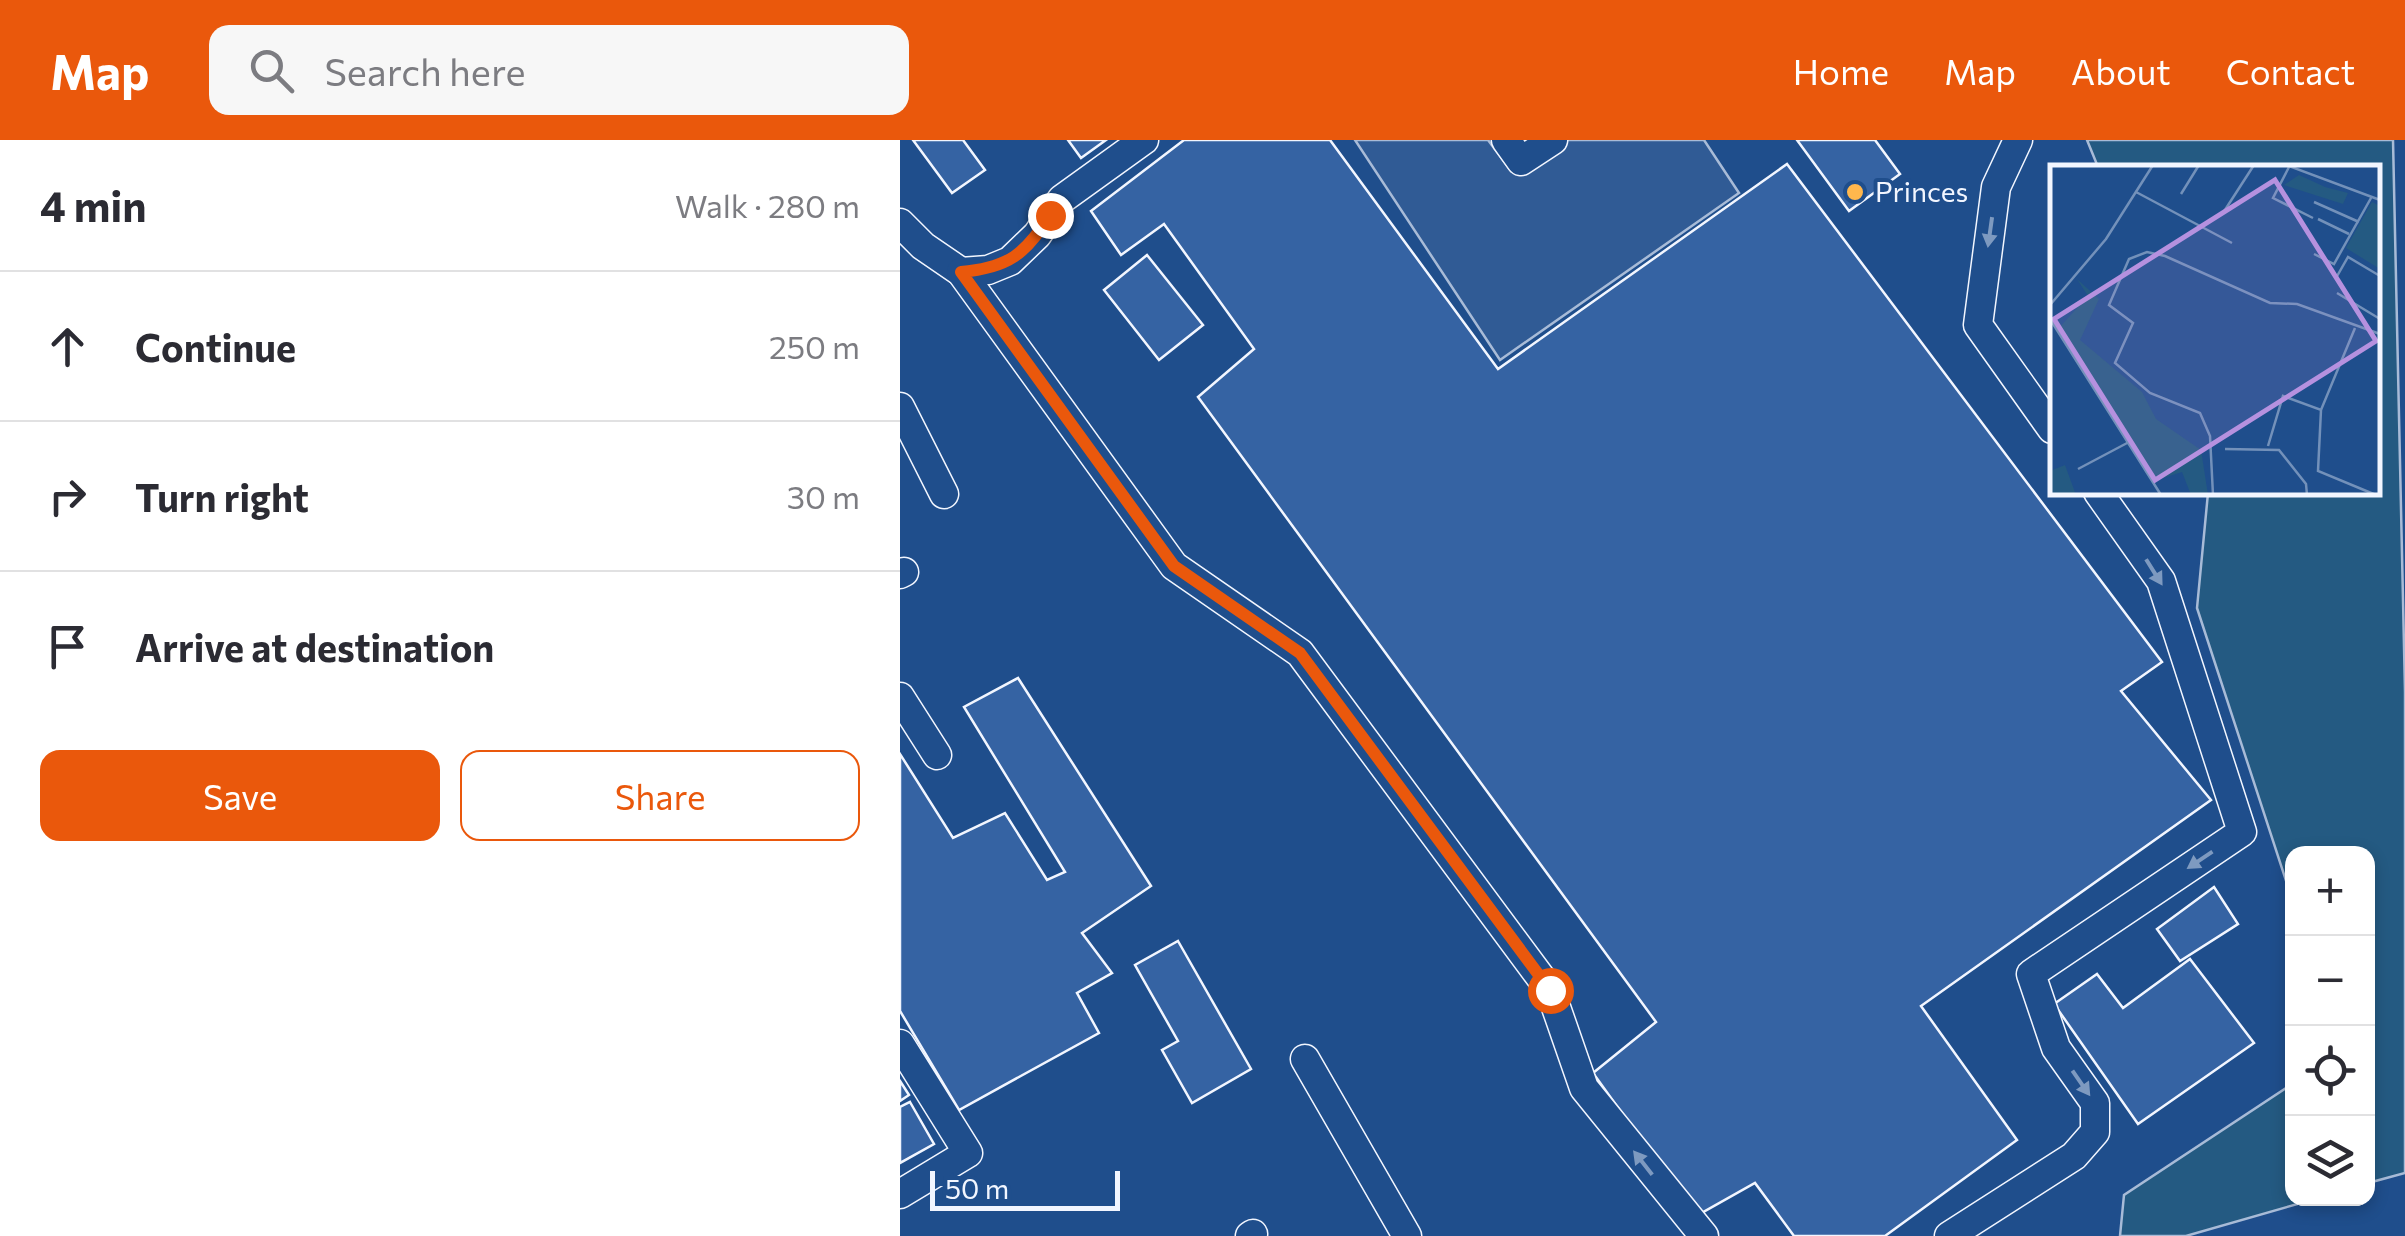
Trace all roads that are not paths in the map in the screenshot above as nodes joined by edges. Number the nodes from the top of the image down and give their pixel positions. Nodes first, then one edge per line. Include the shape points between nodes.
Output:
1 (1144, 140) edge
2 (1506, 140) edge
3 (1553, 140) edge
4 (2018, 140) edge
5 (900, 224) edge
6 (961, 272) junction
7 (900, 406) edge
8 (2050, 426) edge
9 (944, 494) dead end
10 (2100, 495) edge
11 (900, 697) edge
12 (937, 755) dead end
13 (900, 1044) edge
14 (1305, 1060) dead end
15 (900, 1194) edge
16 (1407, 1236) edge
17 (1704, 1236) edge
18 (1949, 1236) edge

1 - 6 street via 1062,199 1010,261
2 - 3 street via 1522,161
4 -> 8 street via 1996,186 1978,325
5 - 6 street
17 -> 6 street via 1584,1088 1550,990 1300,653 1174,566
7 - 9 street
10 -> 18 street via 2161,581 2242,832 2031,974 2056,1048 2095,1103 2095,1132 2074,1156
11 - 12 street
13 - 15 street via 968,1153
14 - 16 street

